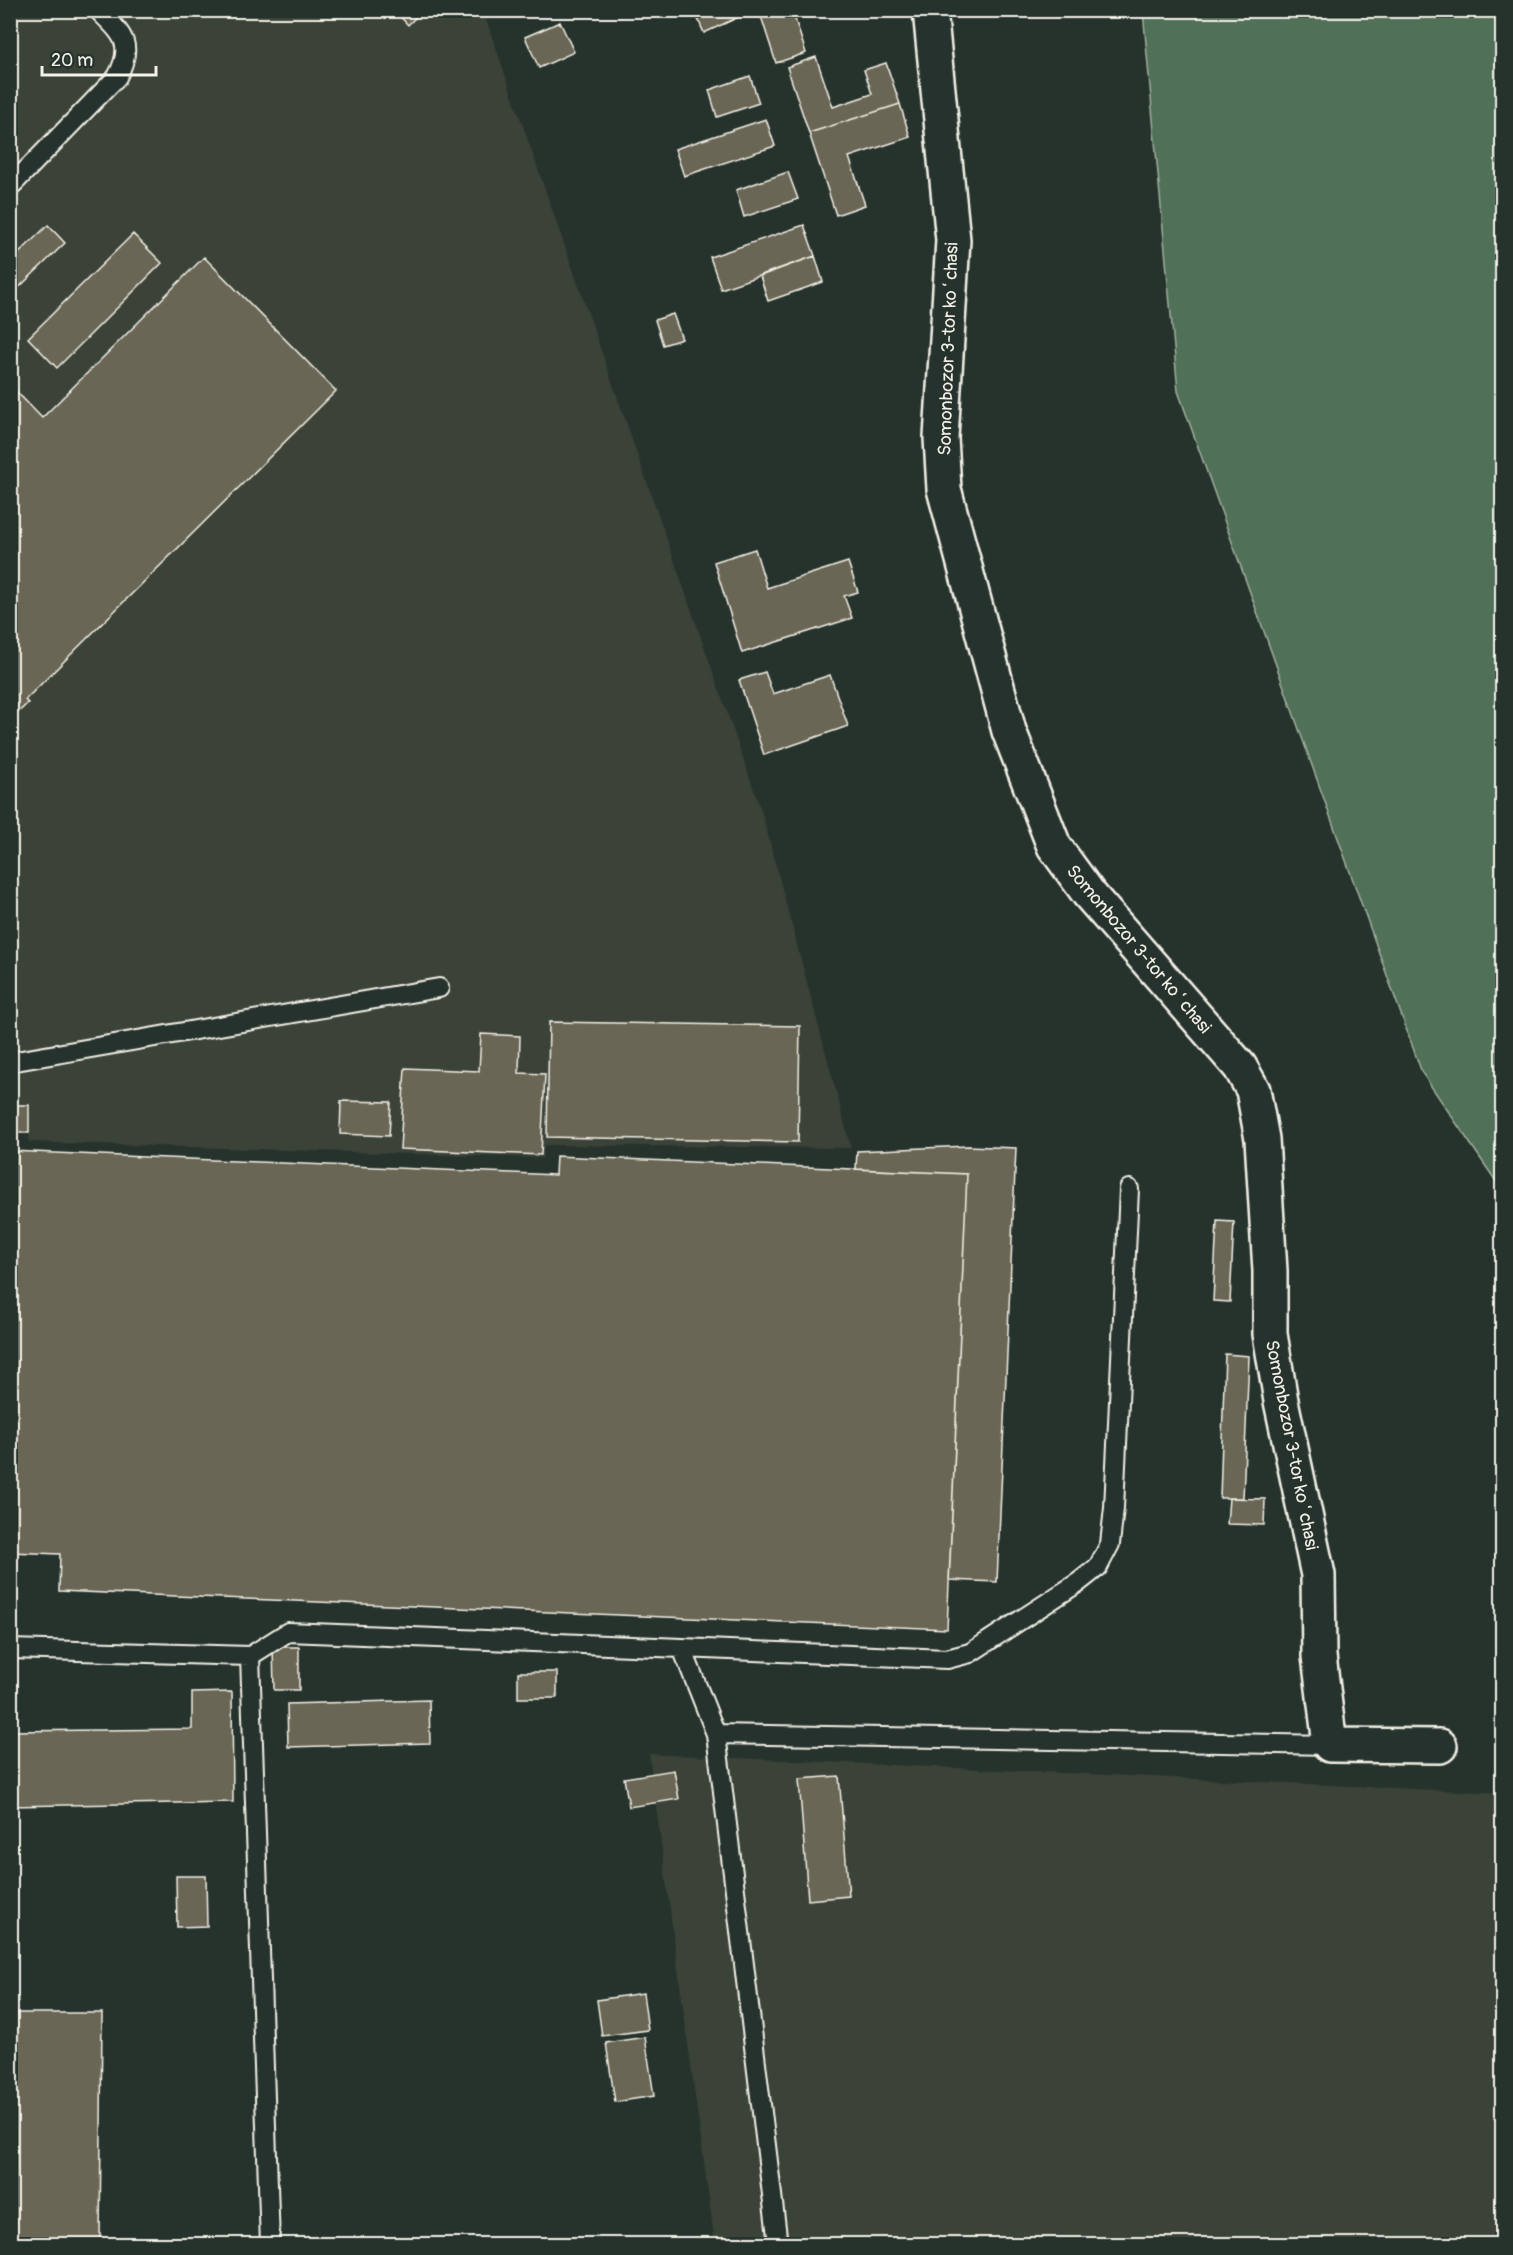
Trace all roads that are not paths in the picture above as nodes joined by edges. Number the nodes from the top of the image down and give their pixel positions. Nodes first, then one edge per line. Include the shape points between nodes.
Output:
1 (98, 10) edge
2 (930, 10) edge
3 (10, 187) edge
4 (439, 988) dead end
5 (10, 1062) edge
6 (1129, 1189) dead end
7 (682, 1648) junction
8 (10, 1649) edge
9 (250, 1656) junction
10 (716, 1734) junction
11 (1330, 1745) junction
12 (1440, 1746) dead end
13 (270, 2244) edge
14 (778, 2244) edge

1 - 3 lane via 125,42 126,60 117,77
2 - 11 street, Somonbozor 3-tor koʻchasi via 953,240 941,438 944,489 1009,731 1054,846 1089,894 1240,1067 1253,1090 1262,1138 1270,1334 1318,1575 1319,1656
4 - 5 lane
6 - 7 lane via 1114,1508 1110,1544 1098,1567 970,1653 947,1659
7 - 9 lane via 288,1632
7 - 10 lane
8 - 9 lane
9 - 13 lane
10 - 11 lane
10 - 14 lane
11 - 12 street

